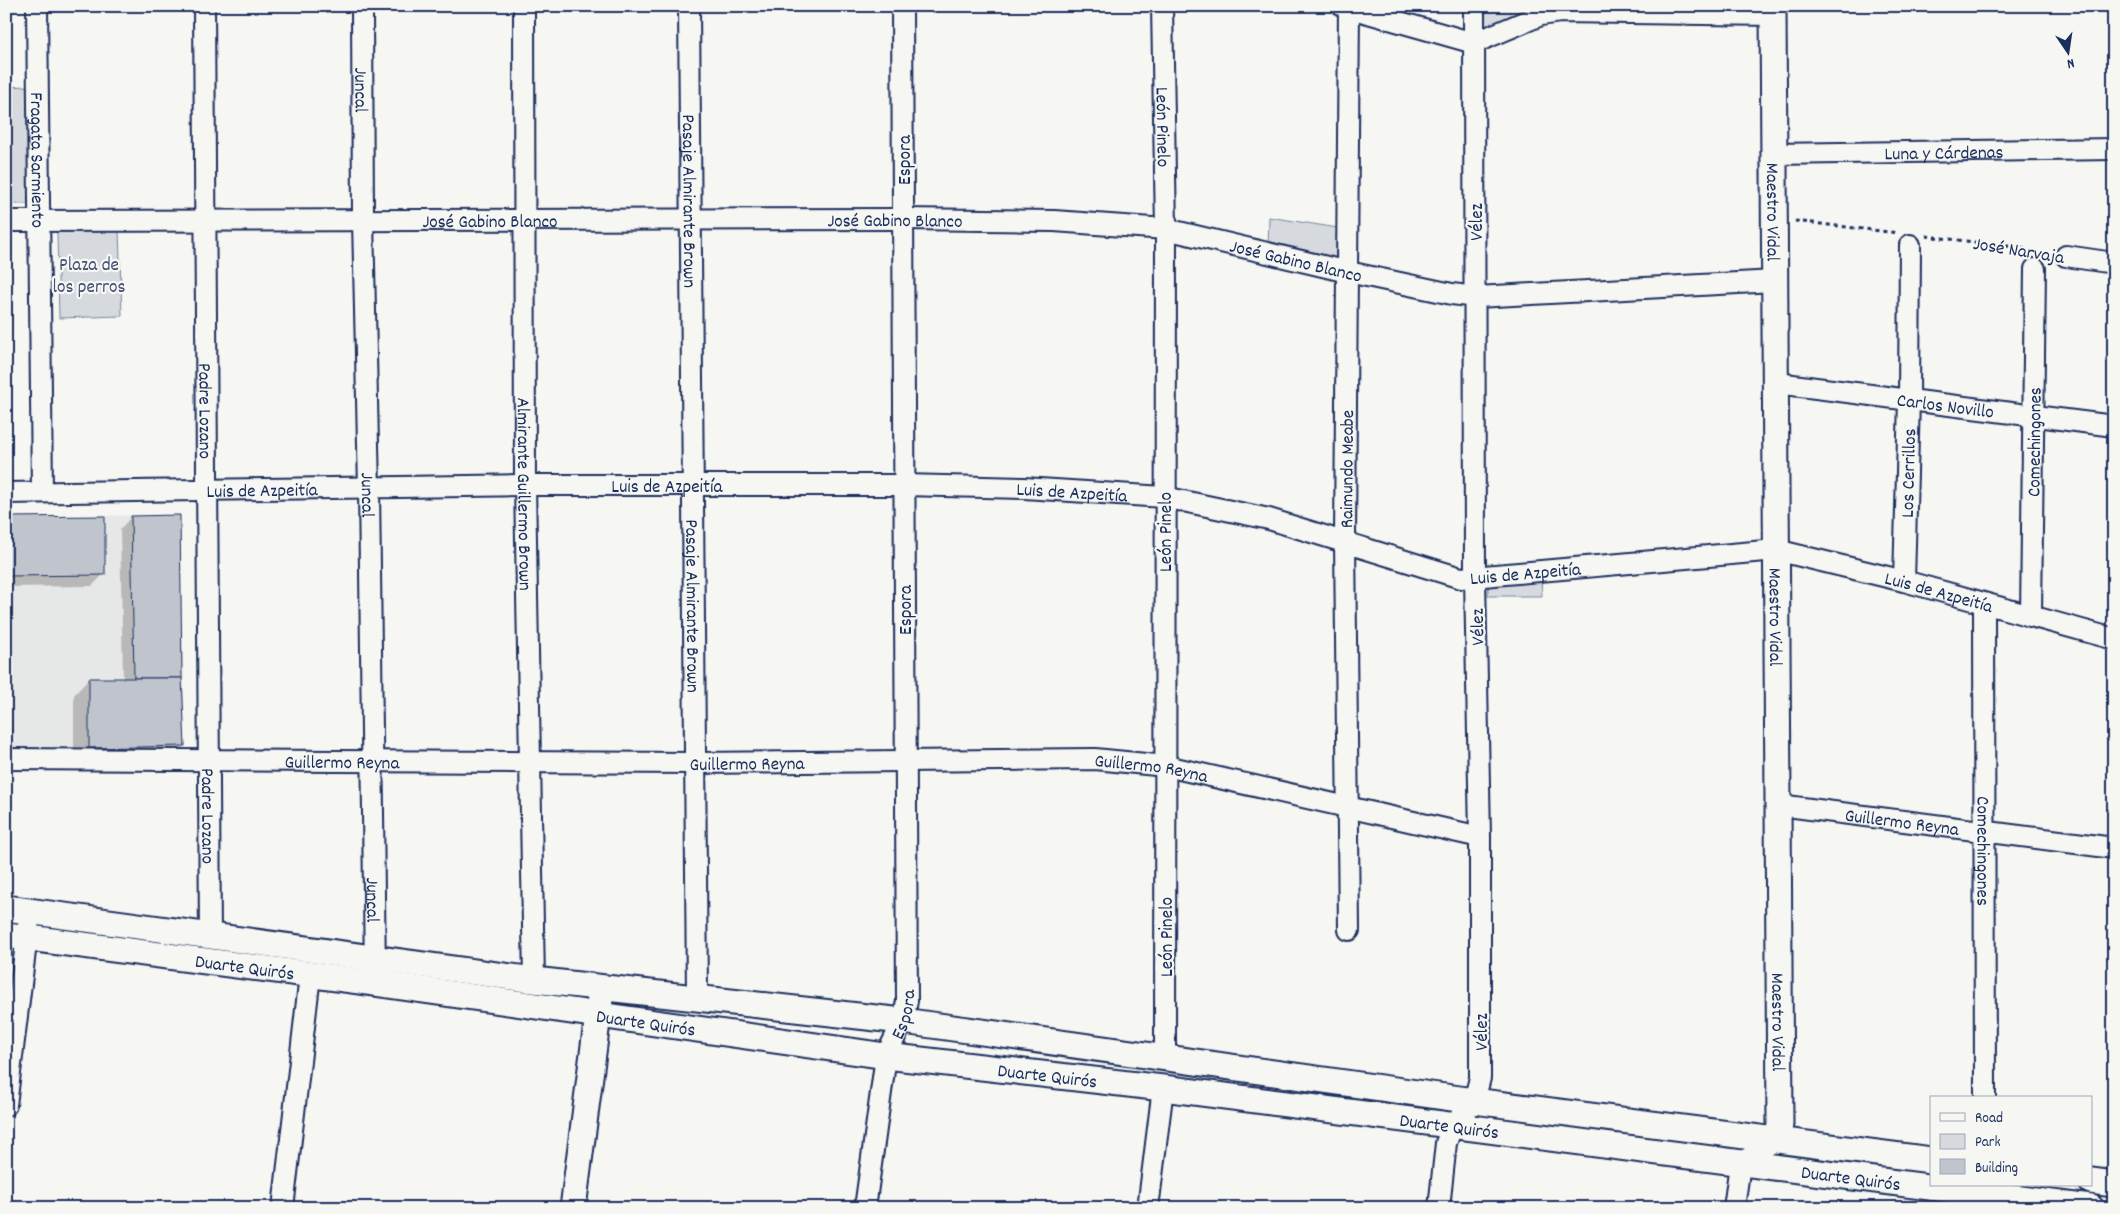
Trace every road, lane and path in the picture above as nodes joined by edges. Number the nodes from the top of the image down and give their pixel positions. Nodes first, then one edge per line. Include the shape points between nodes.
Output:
1 (37, 6) edge
2 (204, 6) edge
3 (362, 6) edge
4 (524, 6) edge
5 (689, 6) edge
6 (902, 6) edge
7 (1162, 6) edge
8 (1474, 6) edge
9 (1347, 7) edge
10 (1547, 10) edge
11 (1773, 10) edge
12 (1474, 42) junction
13 (2114, 149) edge
14 (1774, 154) junction
15 (1775, 218) junction
16 (205, 219) junction
17 (903, 219) junction
18 (40, 220) junction
19 (363, 220) junction
20 (689, 220) junction
21 (6, 221) edge
22 (524, 221) junction
23 (1166, 229) junction
24 (1916, 241) junction
25 (2066, 256) dead end
26 (2033, 261) joint
27 (2114, 263) edge
28 (1348, 272) junction
29 (1775, 281) junction
30 (1476, 297) junction
31 (1777, 382) junction
32 (1909, 400) junction
33 (2032, 417) junction
34 (2114, 426) edge
35 (904, 484) junction
36 (692, 485) junction
37 (525, 486) junction
38 (369, 489) junction
39 (206, 490) junction
40 (6, 492) edge
41 (42, 492) junction
42 (1164, 497) junction
43 (1345, 540) junction
44 (1776, 550) junction
45 (1475, 578) junction
46 (1904, 581) junction
47 (1984, 605) junction
48 (2031, 616) junction
49 (2114, 639) edge
50 (6, 759) edge
51 (208, 761) junction
52 (530, 761) junction
53 (905, 761) junction
54 (372, 762) junction
55 (695, 762) junction
56 (1166, 766) junction
57 (1779, 805) junction
58 (1348, 807) junction
59 (1983, 830) junction
60 (1480, 837) junction
61 (2114, 848) edge
62 (18, 910) edge
63 (1349, 930) dead end
64 (16, 936) edge
65 (210, 937) junction
66 (376, 958) junction
67 (310, 975) junction
68 (534, 980) junction
69 (375, 983) junction
70 (602, 986) junction
71 (697, 996) junction
72 (598, 1014) junction
73 (903, 1021) junction
74 (886, 1056) junction
75 (1165, 1058) junction
76 (1163, 1088) junction
77 (1985, 1096) edge
78 (1474, 1101) junction
79 (6, 1105) edge
80 (1452, 1126) junction
81 (1778, 1138) junction
82 (1930, 1160) edge
83 (1740, 1164) junction
84 (2092, 1181) edge
85 (2114, 1184) edge
86 (2024, 1198) edge
87 (283, 1208) edge
88 (573, 1208) edge
89 (865, 1208) edge
90 (1148, 1208) edge
91 (1439, 1208) edge
92 (1734, 1208) edge
93 (2091, 1208) edge

1 - 18 street, Fragata Sarmiento
2 - 16 street, Padre Lozano
3 - 19 street, Juncal
4 - 22 street, Almirante Guillermo Brown
5 - 20 street, Pasaje Almirante Brown
6 - 17 street, Espora
7 - 23 street, León Pinelo
8 - 12 street, Vélez
9 - 12 street
9 - 28 street, Raimundo Meabe
10 - 11 street
10 - 12 street
11 - 14 main road, Maestro Vidal
12 - 30 street, Vélez
13 - 14 street, Luna y Cárdenas
14 - 15 main road, Maestro Vidal
15 - 24 path via 1900,233 1899,244
15 - 29 main road, Maestro Vidal
16 - 18 street, José Gabino Blanco
16 - 19 street, José Gabino Blanco
16 - 39 street, Padre Lozano
17 - 20 street, José Gabino Blanco
17 - 23 street, José Gabino Blanco via 1054,221
17 - 35 street, Espora
18 - 21 street, José Gabino Blanco
18 - 41 street, Fragata Sarmiento
19 - 22 street, José Gabino Blanco
19 - 38 street, Juncal
20 - 22 street, José Gabino Blanco
20 - 36 street, Pasaje Almirante Brown
22 - 37 street, Almirante Guillermo Brown
23 - 28 street, José Gabino Blanco
23 - 42 street, León Pinelo
24 - 26 path, José Narvaja via 2024,248 2023,253
24 - 32 street, Los Cerrillos
25 - 27 street, José Narvaja
26 - 33 street, Comechingones
28 - 30 street, José Gabino Blanco
28 - 43 street, Raimundo Meabe
29 - 30 street, José Gabino Blanco
29 - 31 main road, Maestro Vidal
30 - 45 street, Vélez
31 - 32 street, Carlos Novillo
31 - 44 main road, Maestro Vidal
32 - 33 street, Carlos Novillo
32 - 46 street, Los Cerrillos
33 - 34 street, Carlos Novillo
33 - 48 street, Comechingones
35 - 36 street, Luis de Azpeitía
35 - 42 street, Luis de Azpeitía
35 - 53 street, Espora
36 - 37 street, Luis de Azpeitía
36 - 55 street, Pasaje Almirante Brown
37 - 38 street, Luis de Azpeitía
37 - 52 street, Almirante Guillermo Brown
38 - 39 street, Luis de Azpeitía
38 - 54 street, Juncal
39 - 41 street, Luis de Azpeitía
39 - 51 street, Padre Lozano
40 - 41 street, Luis de Azpeitía
42 - 43 street, Luis de Azpeitía via 1269,519
42 - 56 street, León Pinelo
43 - 45 street, Luis de Azpeitía via 1453,576
43 - 58 street, Raimundo Meabe
44 - 45 street, Luis de Azpeitía
44 - 46 street, Luis de Azpeitía
44 - 57 main road, Maestro Vidal
45 - 60 street, Vélez
46 - 47 street, Luis de Azpeitía
47 - 48 street, Luis de Azpeitía
47 - 59 street, Comechingones
48 - 49 street, Luis de Azpeitía
50 - 51 street, Guillermo Reyna
51 - 54 street, Guillermo Reyna
51 - 65 street, Padre Lozano
52 - 54 street, Guillermo Reyna
52 - 55 street, Guillermo Reyna
52 - 68 street, Almirante Guillermo Brown
53 - 55 street, Guillermo Reyna
53 - 56 street, Guillermo Reyna via 1056,758
53 - 73 street, Espora via 907,1001
54 - 66 street, Juncal
55 - 71 street, Pasaje Almirante Brown
56 - 58 street, Guillermo Reyna
56 - 75 street, León Pinelo
57 - 59 street, Guillermo Reyna
57 - 81 main road, Maestro Vidal
58 - 60 street, Guillermo Reyna
58 - 63 street, Raimundo Meabe
59 - 61 street, Guillermo Reyna
59 - 77 street, Comechingones
60 - 78 street, Vélez via 1480,1078
62 - 64 street
62 - 65 main road, Duarte Quirós
64 - 67 main road, Duarte Quirós
64 - 79 street
65 - 66 main road, Duarte Quirós
66 - 68 main road, Duarte Quirós
66 - 69 street, Juncal
67 - 69 main road, Duarte Quirós
67 - 87 street
68 - 70 main road, Duarte Quirós
69 - 72 main road, Duarte Quirós
70 - 71 main road, Duarte Quirós
70 - 72 main road
71 - 73 main road, Duarte Quirós
72 - 74 main road, Duarte Quirós
72 - 88 main road
73 - 74 street, Espora
73 - 75 main road, Duarte Quirós
74 - 76 main road, Duarte Quirós
74 - 89 street, Espora
75 - 78 main road, Duarte Quirós
76 - 80 main road, Duarte Quirós
76 - 90 street
78 - 80 street, Vélez
78 - 81 main road, Duarte Quirós
80 - 83 main road, Duarte Quirós
80 - 91 street, Vélez via 1446,1144
81 - 82 main road, Duarte Quirós
81 - 83 street
83 - 86 main road, Duarte Quirós
83 - 92 street
84 - 85 main road
86 - 93 main road, Duarte Quirós

